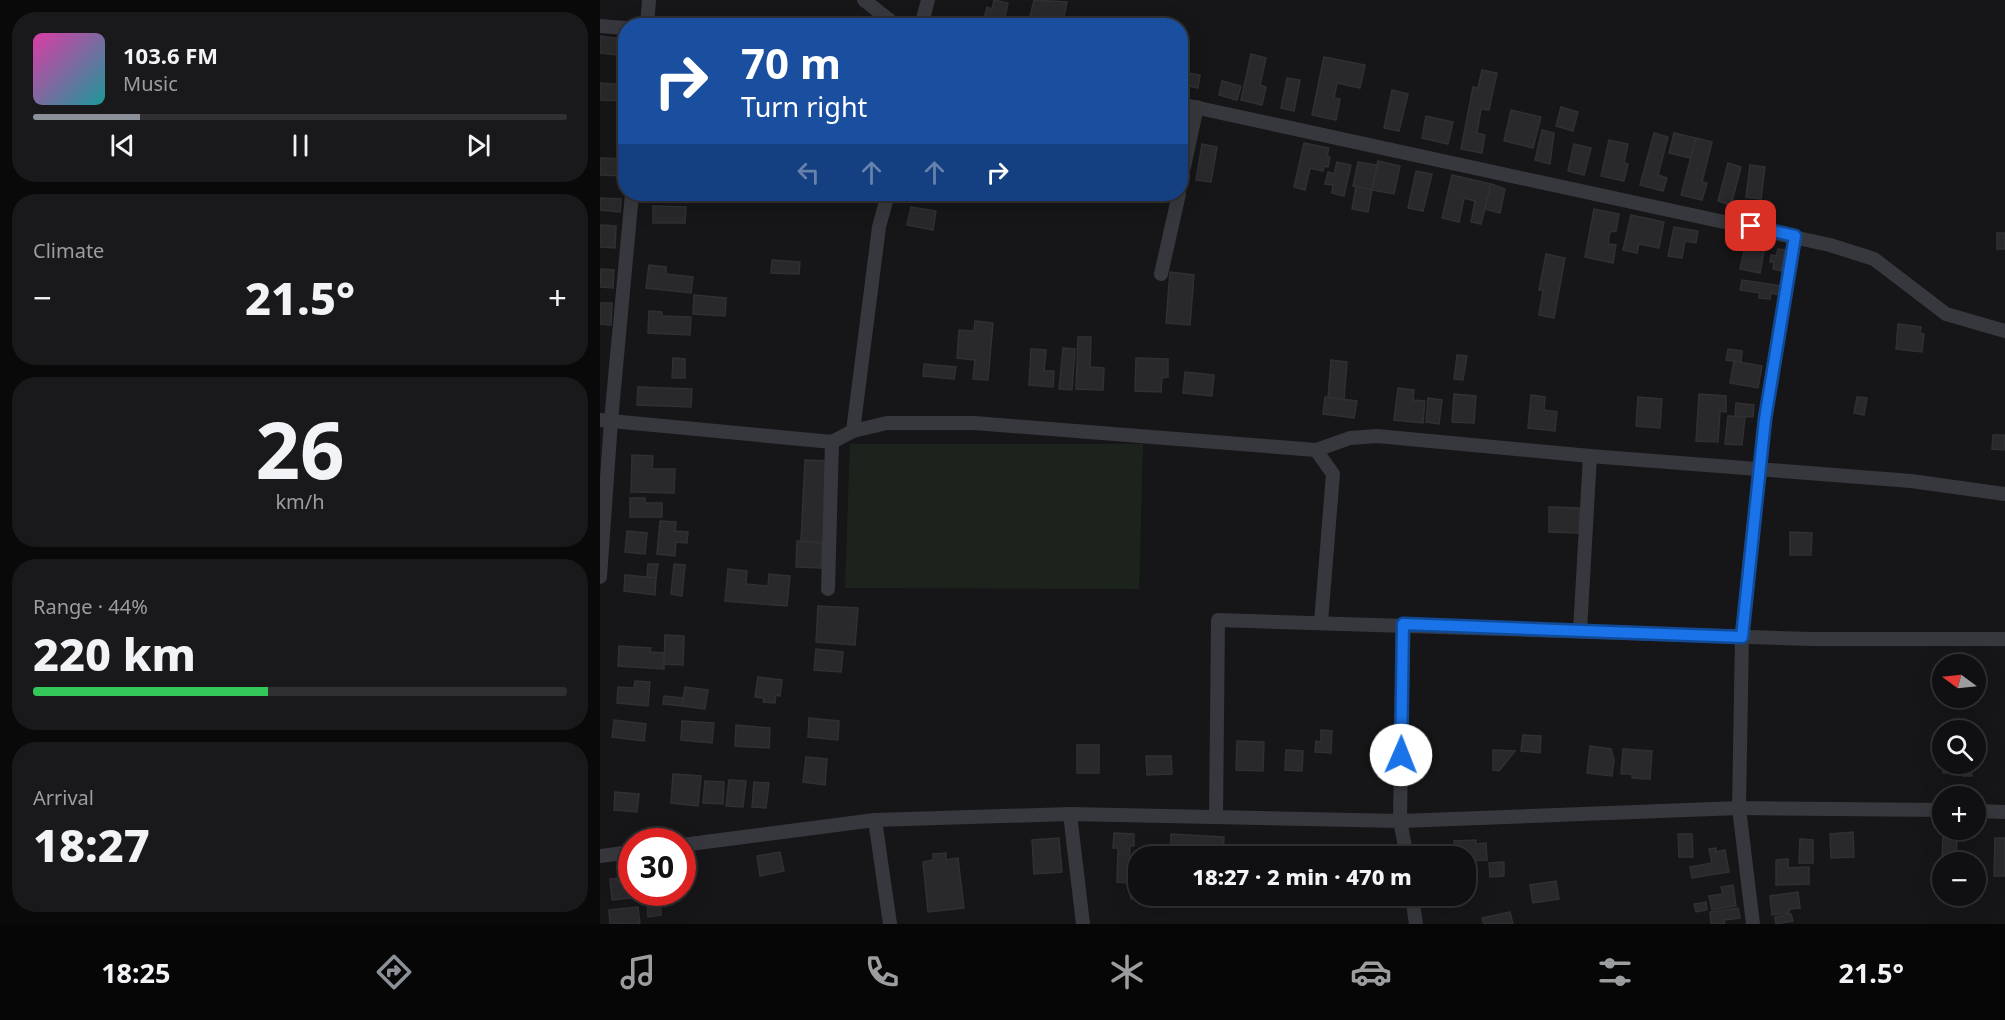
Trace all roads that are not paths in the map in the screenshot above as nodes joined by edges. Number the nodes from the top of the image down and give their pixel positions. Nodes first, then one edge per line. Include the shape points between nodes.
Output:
1 (649, 0) edge
2 (864, 0) edge
3 (928, 0) edge
4 (648, 18) edge
5 (887, 18) edge
6 (923, 18) edge
7 (600, 26) edge
8 (618, 27) edge
9 (1188, 105) edge
10 (1197, 107) junction
11 (1188, 148) edge
12 (631, 201) edge
13 (886, 201) edge
14 (1177, 201) edge
15 (1795, 236) junction
16 (1161, 274) dead end
17 (2005, 331) edge
18 (605, 421) edge
19 (853, 431) junction
20 (832, 442) junction
21 (1316, 450) junction
22 (1590, 456) junction
23 (1759, 469) junction
24 (2005, 494) edge
25 (600, 577) edge
26 (828, 589) dead end
27 (1321, 622) junction
28 (1403, 624) junction
29 (1580, 631) junction
30 (1742, 637) junction
31 (2005, 639) edge
32 (1739, 808) junction
33 (1932, 810) edge
34 (1986, 811) edge
35 (2005, 812) edge
36 (1070, 814) junction
37 (1216, 818) junction
38 (875, 820) junction
39 (1400, 821) junction
40 (696, 843) edge
41 (1405, 846) edge
42 (618, 854) edge
43 (600, 856) edge
44 (1413, 906) edge
45 (890, 924) edge
46 (1083, 924) edge
47 (1416, 924) edge
48 (1753, 924) edge

1 - 4 street
2 - 5 street
3 - 6 street
7 - 8 street
9 - 10 street
10 - 11 street
10 - 15 street
12 - 18 street
13 - 19 street via 879,227
14 - 16 street
15 - 17 street via 1874,259 1946,314
15 - 23 street
18 - 20 street
18 - 25 street
19 - 20 street
19 - 21 street via 887,423 974,423
20 - 26 street
21 - 22 street via 1350,438 1377,436
21 - 27 street via 1333,474
22 - 23 street
22 - 29 street
23 - 24 street via 1911,481
23 - 30 street
27 - 28 street
27 - 37 street via 1218,620
28 - 29 street
28 - 39 street
29 - 30 street
30 - 31 street
30 - 32 street
32 - 33 street
32 - 39 street
32 - 48 street
34 - 35 street
36 - 37 street
36 - 38 street
36 - 46 street
37 - 39 street
38 - 40 street
38 - 45 street
39 - 41 street
42 - 43 street
44 - 47 street

